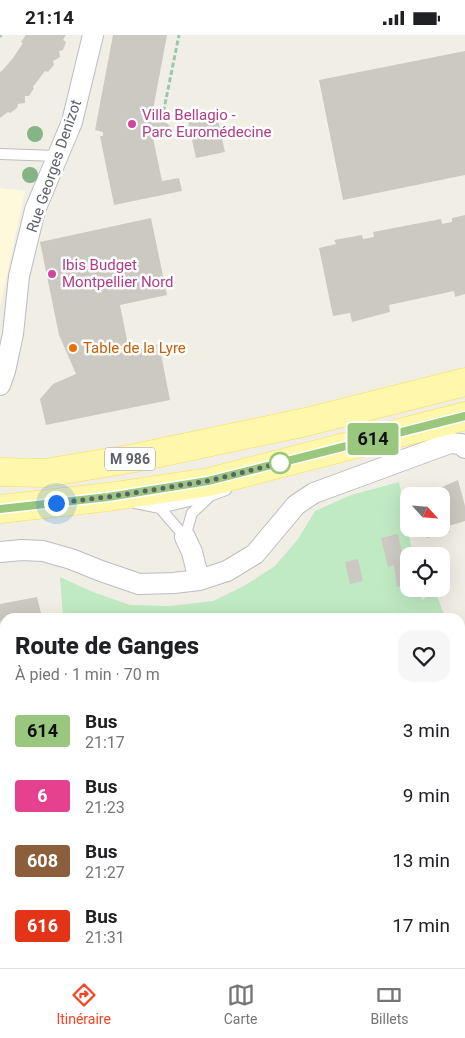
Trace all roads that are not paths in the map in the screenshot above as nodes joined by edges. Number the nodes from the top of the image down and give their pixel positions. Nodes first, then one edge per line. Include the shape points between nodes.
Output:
1 (93, 35) edge
2 (0, 154) edge
3 (58, 156) junction
4 (465, 363) edge
5 (465, 382) edge
6 (0, 385) edge
7 (378, 405) junction
8 (465, 416) edge
9 (465, 448) edge
10 (326, 451) junction
11 (0, 472) edge
12 (45, 473) junction
13 (0, 478) edge
14 (108, 497) junction
15 (210, 497) junction
16 (160, 508) junction
17 (0, 509) edge
18 (185, 537) junction
19 (0, 552) edge
20 (199, 580) junction

1 - 3 street, Rue Georges Denizot via 72,123
2 - 3 lane
3 - 6 street, Rue Georges Denizot via 35,209 19,276 13,334
4 - 7 main road, M 986 via 410,381
5 - 7 main road, M 986
7 - 12 main road, M 986 via 268,431
8 - 10 main road, M 986
9 - 20 street via 461,444 450,443 314,493 296,505 255,554 227,571
10 - 14 main road, M 986 via 208,481
10 - 15 lane
11 - 12 main road, M 986
12 - 13 main road
14 - 16 lane
14 - 17 main road, M 986
15 - 16 lane
15 - 18 lane via 192,513
16 - 18 lane
18 - 20 street
19 - 20 street via 43,551 139,584

